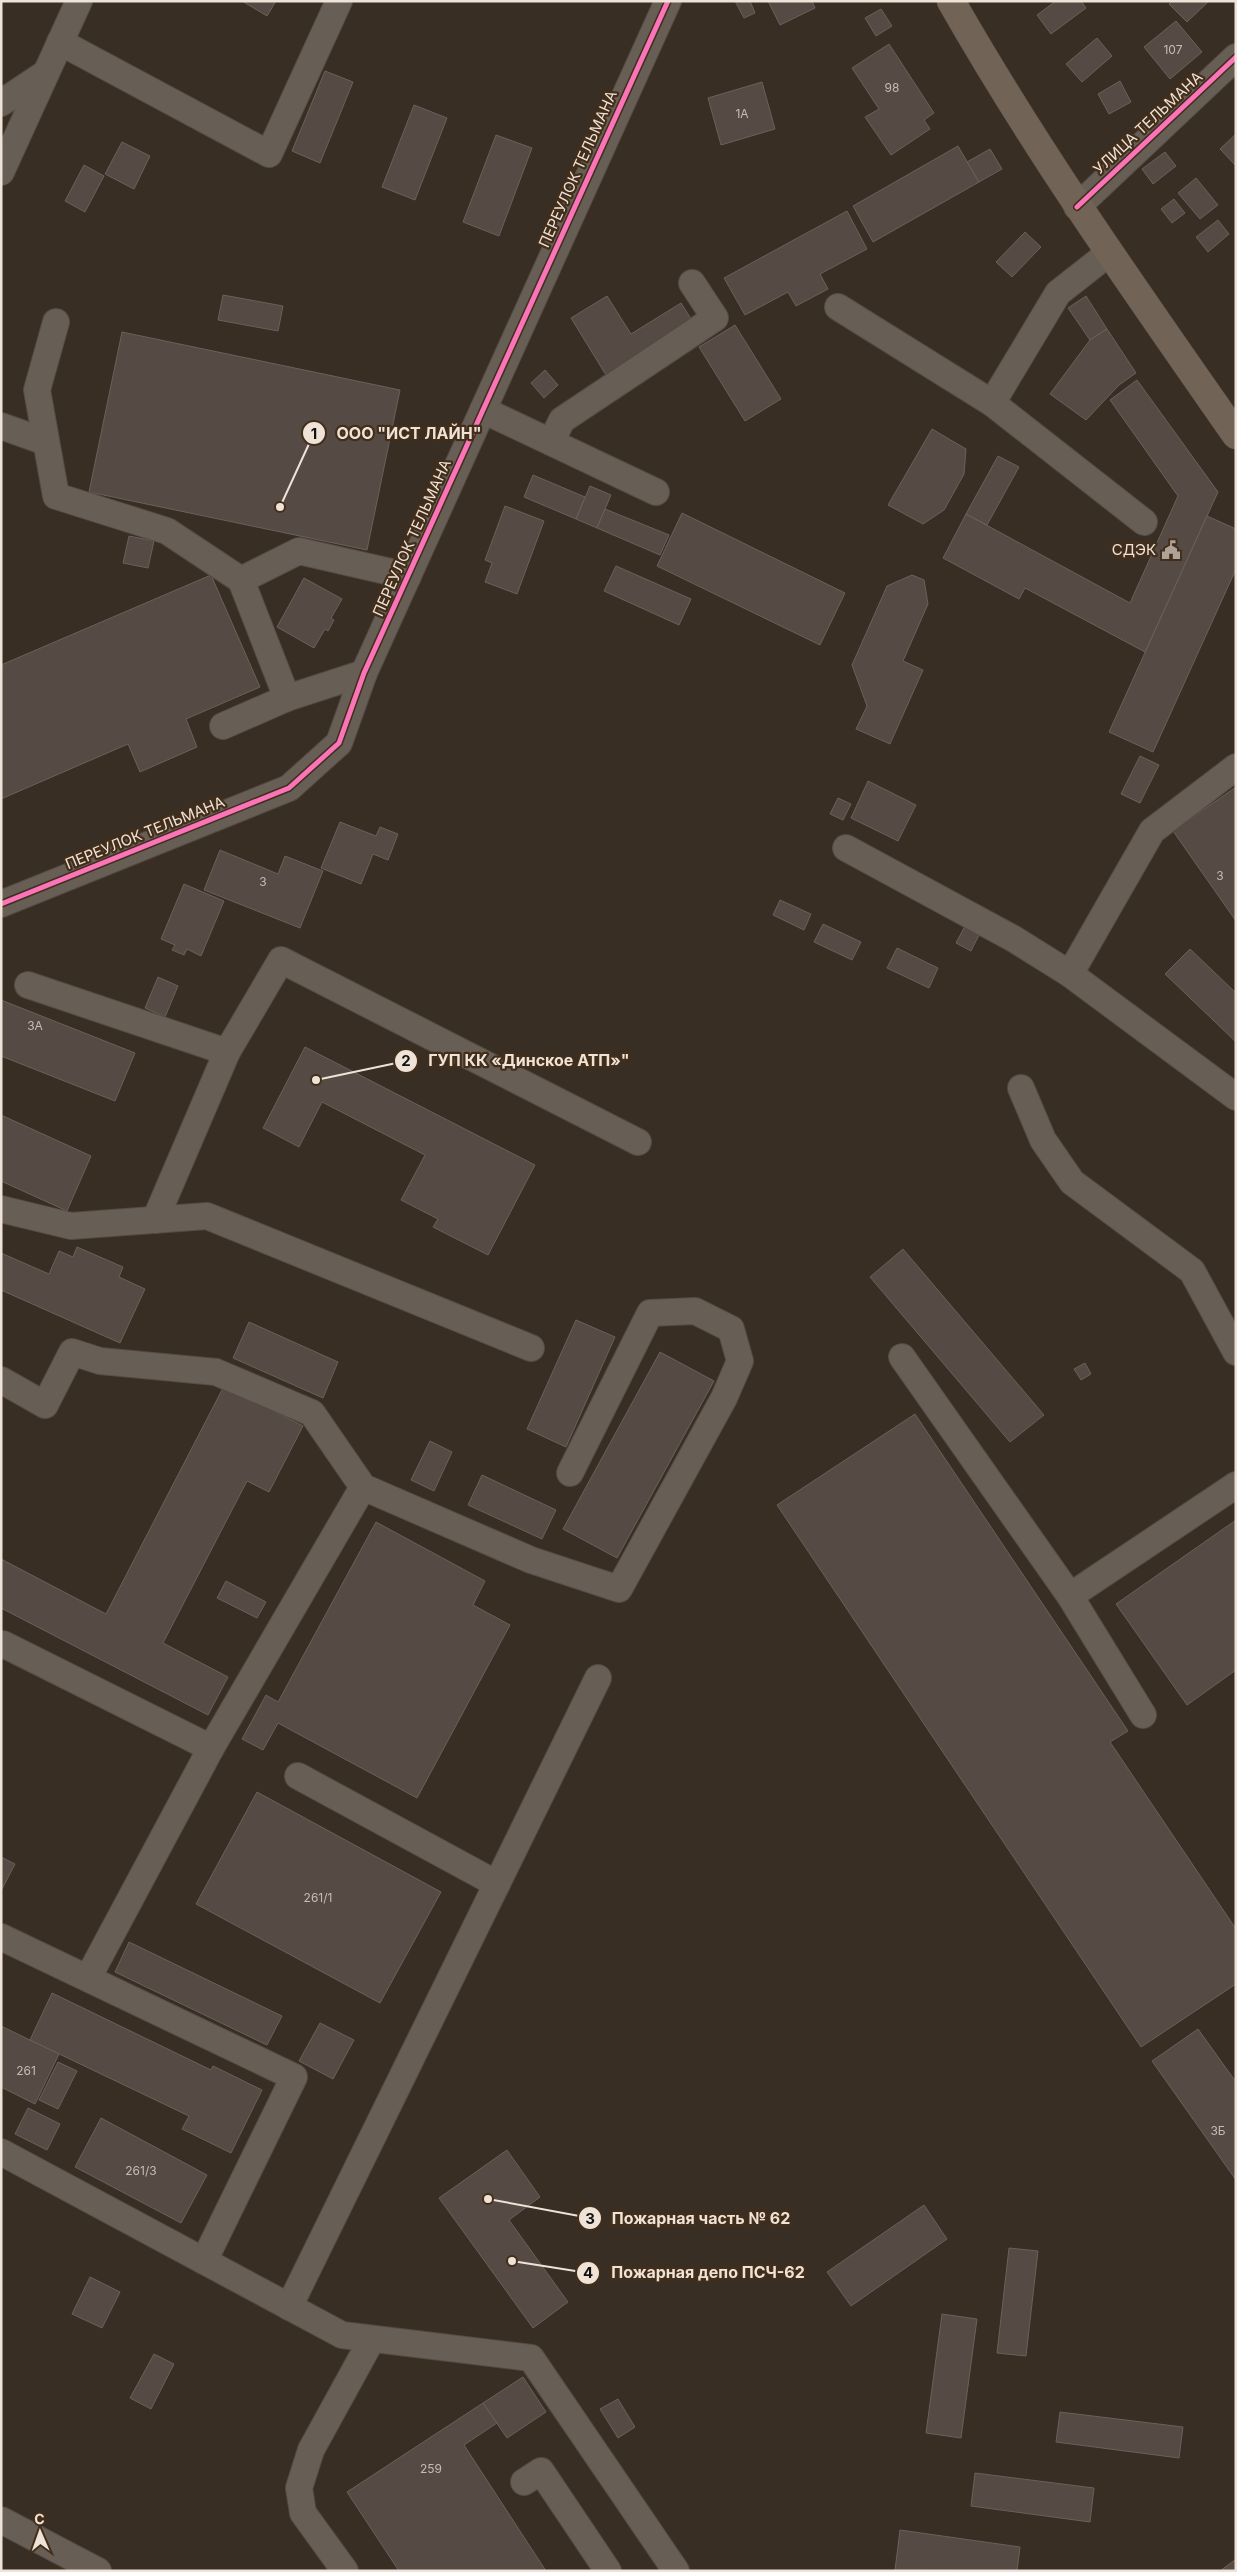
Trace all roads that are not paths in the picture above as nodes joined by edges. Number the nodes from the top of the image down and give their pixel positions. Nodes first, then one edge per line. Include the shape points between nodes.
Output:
1 (79, 1) edge
2 (339, 1) edge
3 (668, 1) edge
4 (951, 1) edge
5 (60, 42) junction
6 (1236, 58) edge
7 (46, 73) junction
8 (1, 103) edge
9 (1, 172) edge
10 (1076, 207) junction
11 (1109, 253) junction
12 (692, 283) dead end
13 (838, 307) dead end
14 (56, 322) dead end
15 (992, 403) junction
16 (483, 410) junction
17 (1, 426) edge
18 (1236, 435) edge
19 (46, 442) junction
20 (551, 442) junction
21 (656, 492) dead end
22 (1144, 522) dead end
23 (408, 576) junction
24 (241, 580) junction
25 (364, 673) junction
26 (288, 698) junction
27 (223, 726) dead end
28 (1236, 767) edge
29 (846, 848) dead end
30 (1, 904) edge
31 (1070, 974) junction
32 (28, 985) dead end
33 (227, 1052) junction
34 (1021, 1088) dead end
35 (1236, 1097) edge
36 (638, 1142) dead end
37 (1, 1209) edge
38 (154, 1220) junction
39 (531, 1348) dead end
40 (1236, 1352) edge
41 (902, 1357) dead end
42 (1, 1380) edge
43 (570, 1473) dead end
44 (1236, 1485) edge
45 (362, 1487) junction
46 (1070, 1596) junction
47 (3, 1644) dead end
48 (598, 1678) dead end
49 (1143, 1715) dead end
50 (211, 1748) junction
51 (298, 1776) dead end
52 (496, 1884) junction
53 (1, 1937) edge
54 (88, 1978) junction
55 (1, 2152) edge
56 (204, 2261) junction
57 (289, 2307) junction
58 (372, 2339) junction
59 (524, 2482) dead end
60 (1, 2520) edge
61 (98, 2571) edge
62 (345, 2571) edge
63 (608, 2571) edge
64 (676, 2571) edge

1 - 5 street
2 - 5 street via 269,154
3 - 16 street, ПЕРЕУЛОК ТЕЛЬМАНА
4 - 10 main road
5 - 7 street
6 - 10 street, УЛИЦА ТЕЛЬМАНА
7 - 8 street
7 - 9 street
10 - 11 main road
11 - 15 street via 1058,293
11 - 18 main road
12 - 20 street via 715,318 562,420
13 - 15 street
14 - 19 street via 37,390
15 - 22 street
16 - 20 street
16 - 23 street, ПЕРЕУЛОК ТЕЛЬМАНА
17 - 19 street
19 - 24 street via 56,496 167,530
20 - 21 street
23 - 24 street via 299,551
23 - 25 street, ПЕРЕУЛОК ТЕЛЬМАНА
24 - 26 street
25 - 26 street
25 - 30 street, ПЕРЕУЛОК ТЕЛЬМАНА via 340,743 289,788
26 - 27 street
28 - 31 street via 1152,831
29 - 31 street via 1014,939
31 - 35 street
32 - 33 street
33 - 36 street via 281,960
33 - 38 street
34 - 40 street via 1043,1140 1072,1182 1192,1271
37 - 38 street via 71,1226
38 - 39 street via 207,1216
41 - 46 street
42 - 45 street via 45,1405 72,1352 100,1362 216,1372 312,1413
43 - 45 street via 650,1313 695,1311 731,1329 740,1361 724,1398 619,1589 531,1560
44 - 46 street
45 - 50 street
46 - 49 street
47 - 50 street
48 - 52 street
50 - 54 street
51 - 52 street
52 - 57 street
53 - 54 street
54 - 56 street via 294,2076
55 - 56 street
56 - 57 street
57 - 58 street via 342,2335
58 - 62 street via 311,2450 299,2488 303,2513
58 - 64 street via 531,2358
59 - 63 street via 541,2471
60 - 61 street

